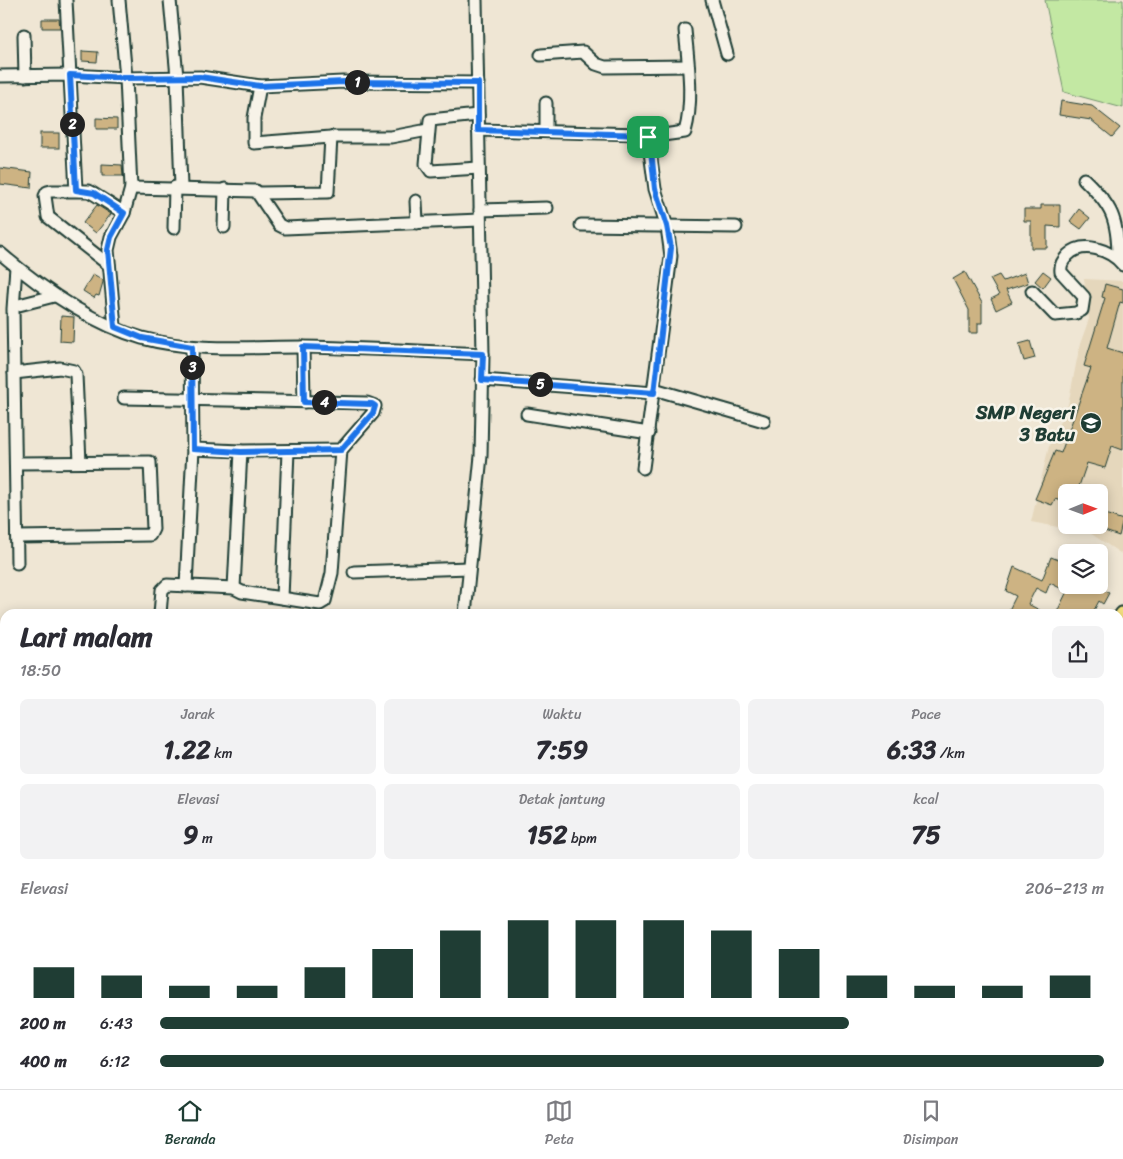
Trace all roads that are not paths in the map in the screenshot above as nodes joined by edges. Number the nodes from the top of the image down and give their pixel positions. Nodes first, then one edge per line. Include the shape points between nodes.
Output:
1 (66, 0) edge
2 (119, 0) edge
3 (170, 0) edge
4 (476, 0) edge
5 (712, 0) edge
6 (685, 30) dead end
7 (24, 35) dead end
8 (727, 54) dead end
9 (541, 55) dead end
10 (688, 66) junction
11 (70, 75) junction
12 (0, 76) edge
13 (25, 76) junction
14 (177, 77) junction
15 (126, 78) junction
16 (478, 83) junction
17 (260, 86) junction
18 (546, 103) dead end
19 (478, 115) junction
20 (428, 130) junction
21 (478, 130) junction
22 (546, 131) junction
23 (331, 137) junction
24 (648, 137) junction
25 (479, 168) junction
26 (1084, 179) dead end
27 (178, 187) junction
28 (131, 188) junction
29 (225, 189) junction
30 (76, 190) junction
31 (260, 194) junction
32 (416, 201) dead end
33 (547, 208) dead end
34 (124, 213) junction
35 (480, 215) junction
36 (417, 223) junction
37 (581, 225) dead end
38 (667, 226) junction
39 (224, 227) dead end
40 (736, 227) dead end
41 (174, 228) dead end
42 (0, 253) edge
43 (1120, 261) edge
44 (109, 265) junction
45 (16, 267) junction
46 (1032, 291) dead end
47 (54, 296) junction
48 (15, 306) junction
49 (115, 327) junction
50 (192, 347) junction
51 (303, 347) junction
52 (483, 354) junction
53 (14, 373) junction
54 (482, 380) junction
55 (654, 391) junction
56 (124, 398) dead end
57 (192, 398) junction
58 (304, 402) junction
59 (527, 414) dead end
60 (764, 421) dead end
61 (649, 433) junction
62 (193, 449) junction
63 (341, 450) junction
64 (288, 451) junction
65 (241, 452) junction
66 (80, 462) junction
67 (16, 463) junction
68 (643, 468) dead end
69 (17, 537) junction
70 (17, 563) dead end
71 (469, 568) junction
72 (354, 572) dead end
73 (186, 586) junction
74 (234, 588) junction
75 (282, 598) junction
76 (161, 609) edge
77 (320, 609) edge
78 (465, 609) edge

1 - 11 street
2 - 15 street
3 - 14 street
4 - 16 street
5 - 8 street
6 - 10 street
7 - 13 street
9 - 10 street via 583,52 596,64 605,67
10 - 24 street via 685,132
11 - 13 street
11 - 15 street
11 - 30 street
12 - 13 street
14 - 15 street
14 - 17 street
14 - 27 street
15 - 28 street
16 - 17 street via 344,82
16 - 19 street
17 - 23 street via 254,118 254,143
18 - 22 street
19 - 20 street via 430,120
19 - 21 street
20 - 23 street via 391,137
20 - 25 street via 426,164 430,170
21 - 22 street
21 - 25 street
22 - 24 street via 642,134
23 - 31 street via 328,192
24 - 38 street via 655,189
25 - 35 street
26 - 43 street via 1110,207 1118,235
27 - 28 street
27 - 29 street
27 - 41 street
28 - 34 street
29 - 31 street via 252,190
29 - 39 street
30 - 34 street via 94,193
30 - 44 street via 47,192 44,196 46,214
31 - 36 street via 282,227
32 - 36 street
33 - 35 street
34 - 44 street via 109,244
35 - 36 street
35 - 52 street
37 - 38 street
38 - 40 street
38 - 55 street via 671,256
42 - 45 street
43 - 46 street via 1085,247 1073,250 1062,261 1061,272 1084,296 1082,310 1076,314 1054,315
44 - 49 street
45 - 47 street
45 - 48 street
47 - 48 street
47 - 49 street
48 - 53 street
49 - 50 street via 142,338
50 - 51 street
50 - 57 street
51 - 52 street
51 - 58 street
52 - 54 street
53 - 66 street via 60,368 74,371
53 - 67 street
54 - 55 street
54 - 71 street via 480,464
55 - 60 street
55 - 61 street
56 - 57 street
57 - 58 street
57 - 62 street
58 - 63 street via 375,406 373,413
59 - 61 street
61 - 68 street
62 - 65 street
62 - 73 street
63 - 64 street
63 - 77 street via 332,572
64 - 65 street
64 - 75 street
65 - 74 street
66 - 67 street
66 - 69 street via 150,462 153,529 150,535
67 - 69 street
69 - 70 street
71 - 72 street
71 - 78 street
73 - 74 street
73 - 76 street via 164,587
74 - 75 street
75 - 77 street

